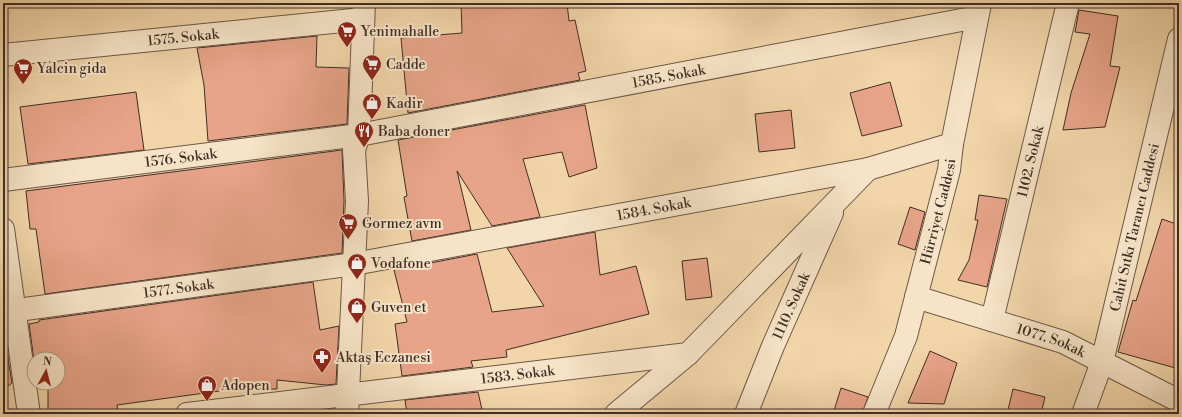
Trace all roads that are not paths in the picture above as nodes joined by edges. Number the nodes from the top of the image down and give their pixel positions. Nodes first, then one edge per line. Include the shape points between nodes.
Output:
1 (1068, 3) edge
2 (979, 10) edge
3 (364, 11) edge
4 (1179, 39) edge
5 (3, 55) edge
6 (359, 135) junction
7 (952, 144) junction
8 (868, 169) junction
9 (3, 180) edge
10 (838, 200) junction
11 (3, 229) edge
12 (354, 264) junction
13 (916, 297) junction
14 (9, 311) edge
15 (992, 320) junction
16 (688, 354) junction
17 (1102, 362) junction
18 (1179, 401) edge
19 (348, 404) edge
20 (624, 413) edge
21 (29, 414) edge
22 (187, 414) edge
23 (746, 414) edge
24 (875, 414) edge
25 (1084, 414) edge

1 - 15 street, 1102. Sokak
2 - 6 street, 1585. Sokak
2 - 7 street, Hürriyet Caddesi
3 - 5 street, 1575. Sokak
3 - 6 street
4 - 17 street, Cahit Sıtkı Tarancı Caddesi
6 - 9 street, 1576. Sokak
6 - 12 street via 354,150 357,201
7 - 8 street, 1584. Sokak
7 - 13 street, Hürriyet Caddesi via 949,170
8 - 10 street
8 - 12 street, 1584. Sokak
10 - 16 street
10 - 23 street, 1110. Sokak via 773,346
11 - 14 street
12 - 14 street, 1577. Sokak
12 - 19 street
13 - 15 street, 1077. Sokak
13 - 24 street, Hürriyet Caddesi via 906,336
14 - 21 street
15 - 17 street, 1077. Sokak via 1062,342
16 - 19 street, 1583. Sokak
16 - 20 street
17 - 18 street, 1077. Sokak
17 - 25 street, Cahit Sıtkı Tarancı Caddesi
19 - 22 street, 1583. Sokak

